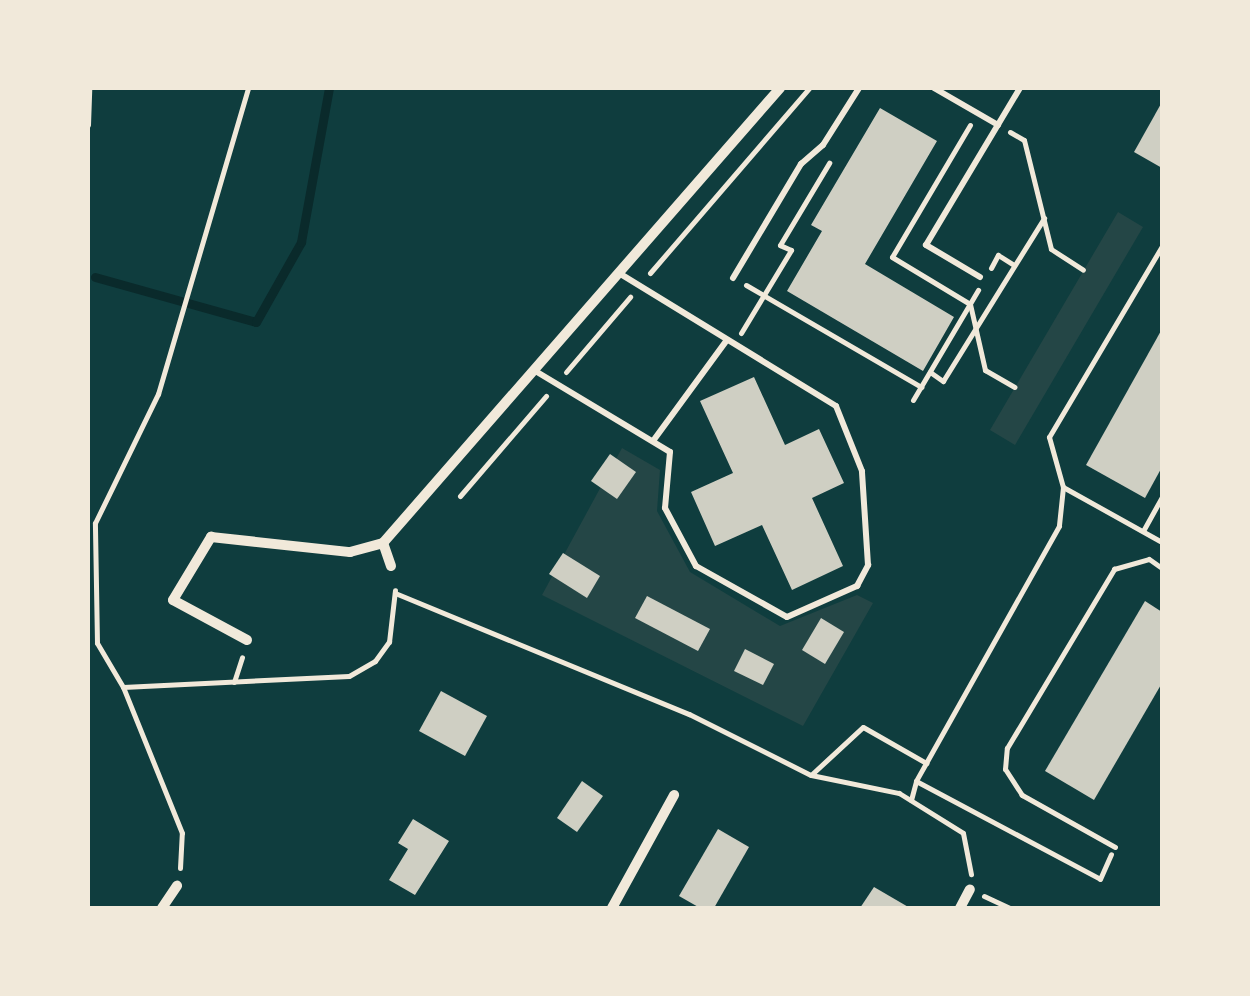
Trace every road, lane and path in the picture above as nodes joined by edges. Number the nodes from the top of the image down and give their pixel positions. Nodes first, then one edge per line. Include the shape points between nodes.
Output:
1 (88, 88) edge
2 (248, 88) edge
3 (780, 88) edge
4 (859, 88) edge
5 (934, 88) edge
6 (1020, 88) edge
7 (88, 125) edge
8 (998, 125) junction
9 (837, 150) dead end
10 (1044, 218) junction
11 (1162, 246) edge
12 (1014, 265) junction
13 (1083, 270) dead end
14 (620, 274) junction
15 (980, 277) dead end
16 (733, 278) joint
17 (764, 295) junction
18 (970, 304) junction
19 (975, 328) junction
20 (740, 335) dead end
21 (727, 340) junction
22 (537, 372) junction
23 (930, 372) junction
24 (921, 387) junction
25 (1015, 387) dead end
26 (914, 400) dead end
27 (653, 442) junction
28 (1063, 487) junction
29 (1162, 497) edge
30 (88, 520) edge
31 (95, 523) junction
32 (1143, 531) junction
33 (1162, 542) edge
34 (382, 543) junction
35 (391, 566) joint
36 (1162, 568) edge
37 (395, 593) junction
38 (247, 640) joint
39 (234, 682) junction
40 (124, 687) junction
41 (926, 763) junction
42 (812, 775) junction
43 (916, 782) junction
44 (674, 796) dead end
45 (910, 800) junction
46 (177, 886) joint
47 (970, 890) junction
48 (162, 908) edge
49 (612, 908) edge
50 (960, 908) edge
51 (1010, 908) edge

1 - 7 path
2 - 31 path via 158,394
3 - 14 street
4 - 16 lane via 823,144 801,164
5 - 8 lane
6 - 8 lane
8 - 10 path via 1024,140
8 - 15 lane via 926,245
9 - 17 path via 780,245 791,250
10 - 12 path
10 - 13 path via 1052,249
11 - 28 path via 1048,437
12 - 18 path via 998,255
12 - 19 path
14 - 21 lane
14 - 22 street
16 - 17 path
17 - 20 path
17 - 24 path
18 - 19 path
18 - 23 path
19 - 23 path via 943,381
19 - 25 path via 985,370
21 - 27 lane
21 - 27 lane via 836,406 862,471 868,565 857,586 787,617 696,566 665,508 670,452
22 - 27 lane
22 - 34 street
23 - 24 path
24 - 26 path
28 - 32 path
28 - 41 path via 1059,526
29 - 32 path
30 - 31 path
31 - 40 path via 94,630
32 - 33 path
34 - 35 street
34 - 38 street via 350,552 211,536 173,600
35 - 37 path
36 - 43 path via 1149,560 1114,569 1006,748 1005,769 1022,796 1113,851 1100,878
37 - 39 path via 389,642 375,661 348,676
37 - 42 path via 672,707
38 - 39 path
39 - 40 path
40 - 46 path via 182,833
41 - 42 path via 863,727
41 - 43 path
42 - 45 path
43 - 45 path
44 - 49 street
45 - 47 path via 964,833 972,860
46 - 48 street
47 - 50 street
47 - 51 path

